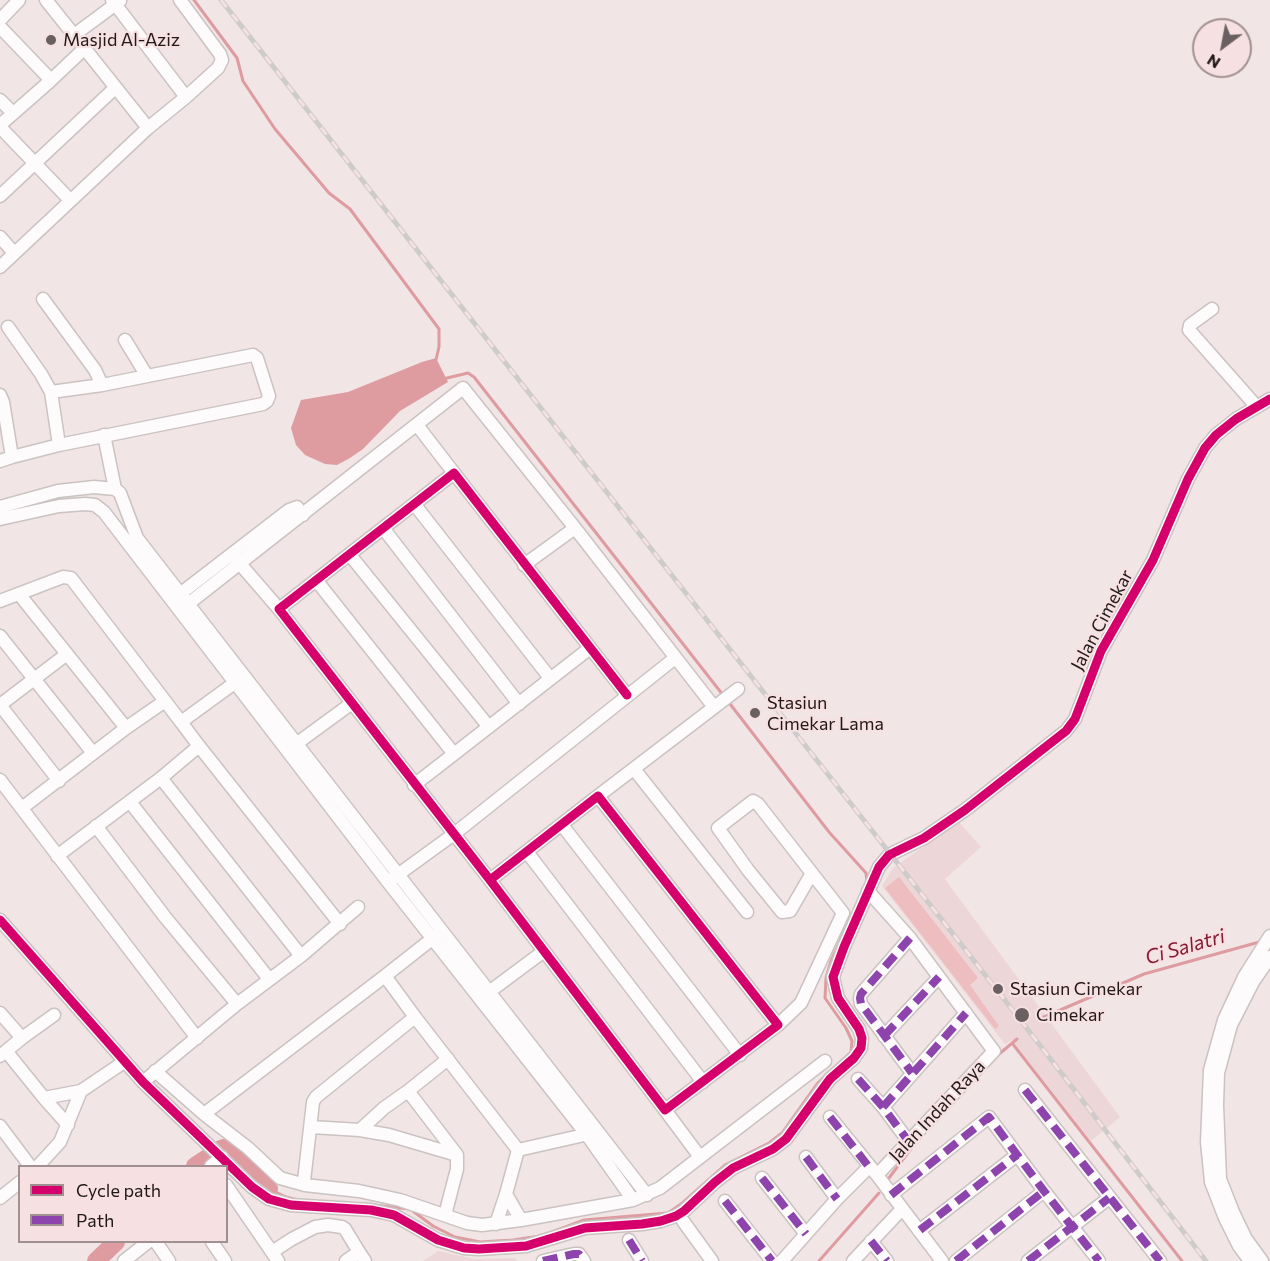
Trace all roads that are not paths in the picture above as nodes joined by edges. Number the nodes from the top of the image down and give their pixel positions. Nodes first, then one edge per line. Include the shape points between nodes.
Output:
1 (19, 0) edge
2 (46, 0) edge
3 (180, 0) edge
4 (116, 1) edge
5 (0, 20) edge
6 (0, 27) edge
7 (74, 35) junction
8 (85, 48) junction
9 (50, 81) junction
10 (115, 88) junction
11 (186, 97) junction
12 (0, 100) edge
13 (13, 113) junction
14 (0, 126) edge
15 (148, 128) junction
16 (36, 162) junction
17 (0, 196) edge
18 (70, 200) junction
19 (0, 237) edge
20 (14, 253) junction
21 (0, 267) edge
22 (43, 299) dead end
23 (1212, 309) dead end
24 (8, 327) dead end
25 (125, 340) dead end
26 (147, 376) junction
27 (102, 385) junction
28 (51, 392) junction
29 (0, 395) edge
30 (1270, 399) edge
31 (1257, 407) junction
32 (417, 425) junction
33 (104, 435) junction
34 (59, 445) junction
35 (6, 459) edge
36 (454, 473) junction
37 (94, 487) junction
38 (114, 489) junction
39 (415, 504) junction
40 (92, 505) junction
41 (0, 507) edge
42 (128, 517) junction
43 (0, 519) edge
44 (113, 523) junction
45 (383, 528) junction
46 (575, 528) junction
47 (350, 555) junction
48 (236, 559) junction
49 (524, 565) junction
50 (316, 580) junction
51 (19, 594) junction
52 (184, 599) junction
53 (0, 601) edge
54 (279, 609) junction
55 (0, 636) edge
56 (590, 648) junction
57 (67, 654) junction
58 (675, 658) junction
59 (550, 678) junction
60 (34, 679) junction
61 (239, 680) junction
62 (627, 695) junction
63 (165, 701) junction
64 (352, 703) junction
65 (519, 704) junction
66 (0, 705) edge
67 (181, 722) junction
68 (489, 727) junction
69 (126, 728) junction
70 (199, 746) junction
71 (293, 746) junction
72 (93, 753) junction
73 (454, 754) junction
74 (634, 769) junction
75 (161, 778) junction
76 (0, 780) edge
77 (59, 781) junction
78 (414, 785) junction
79 (598, 796) junction
80 (130, 802) junction
81 (22, 808) junction
82 (562, 825) junction
83 (96, 826) junction
84 (454, 834) junction
85 (527, 852) junction
86 (57, 856) junction
87 (812, 873) junction
88 (393, 878) junction
89 (490, 880) junction
90 (868, 891) junction
91 (358, 907) dead end
92 (747, 912) dead end
93 (852, 915) junction
94 (0, 920) edge
95 (340, 924) junction
96 (438, 935) junction
97 (1270, 936) edge
98 (910, 938) junction
99 (543, 951) junction
100 (1266, 952) edge
101 (301, 957) junction
102 (385, 976) junction
103 (939, 976) junction
104 (269, 979) junction
105 (485, 995) junction
106 (237, 1004) junction
107 (0, 1013) edge
108 (966, 1013) junction
109 (54, 1015) dead end
110 (415, 1017) junction
111 (778, 1025) junction
112 (884, 1035) junction
113 (22, 1038) junction
114 (197, 1038) junction
115 (3, 1054) edge
116 (740, 1055) junction
117 (448, 1059) junction
118 (825, 1061) dead end
119 (124, 1062) junction
120 (155, 1071) junction
121 (912, 1073) junction
122 (858, 1079) dead end
123 (142, 1082) junction
124 (703, 1082) junction
125 (1025, 1090) dead end
126 (81, 1091) junction
127 (408, 1091) junction
128 (44, 1098) junction
129 (883, 1107) junction
130 (665, 1110) junction
131 (204, 1114) junction
132 (830, 1117) dead end
133 (68, 1125) junction
134 (311, 1127) junction
135 (1, 1130) edge
136 (360, 1130) junction
137 (592, 1133) junction
138 (909, 1142) junction
139 (518, 1150) junction
140 (218, 1153) junction
141 (457, 1155) junction
142 (1017, 1155) junction
143 (700, 1157) junction
144 (806, 1157) dead end
145 (28, 1165) edge
146 (40, 1165) edge
147 (212, 1165) edge
148 (873, 1171) junction
149 (762, 1178) dead end
150 (18, 1184) edge
151 (305, 1185) junction
152 (228, 1188) edge
153 (1044, 1191) junction
154 (889, 1193) junction
155 (507, 1194) junction
156 (647, 1195) junction
157 (0, 1198) edge
158 (1109, 1198) junction
159 (837, 1199) junction
160 (633, 1200) junction
161 (725, 1202) dead end
162 (902, 1209) junction
163 (445, 1215) junction
164 (521, 1220) junction
165 (683, 1221) dead end
166 (496, 1224) junction
167 (1072, 1227) junction
168 (920, 1230) junction
169 (806, 1234) junction
170 (628, 1240) dead end
171 (871, 1241) junction
172 (147, 1243) edge
173 (157, 1243) edge
174 (213, 1243) edge
175 (276, 1257) edge
176 (362, 1257) edge
177 (581, 1258) edge
178 (124, 1261) edge
179 (169, 1261) edge
180 (225, 1261) edge
181 (346, 1261) edge
182 (543, 1261) edge
183 (642, 1261) edge
184 (712, 1261) edge
185 (772, 1261) edge
186 (782, 1261) edge
187 (853, 1261) edge
188 (887, 1261) edge
189 (942, 1261) edge
190 (956, 1261) edge
191 (1028, 1261) edge
192 (1099, 1261) edge
193 (1160, 1261) edge
194 (1250, 1261) edge
195 (1262, 1261) edge

1 - 5 street
2 - 7 street
3 - 11 street via 222,60
4 - 7 street
4 - 11 street
6 - 9 street
7 - 8 street
8 - 9 street
8 - 10 street
9 - 13 street
10 - 15 street
10 - 16 street
11 - 15 street
12 - 13 street
13 - 14 street
14 - 16 street
15 - 18 street
16 - 17 street
16 - 18 street
18 - 20 street
19 - 20 street
20 - 21 street
22 - 27 street
23 - 31 street via 1190,325 1189,330
24 - 28 street
25 - 26 street
26 - 27 street
26 - 33 street via 253,355 269,396 263,404
27 - 28 street
28 - 34 street
29 - 35 street
30 - 31 street, Jalan Cimekar
31 - 90 street, Jalan Cimekar via 1225,427 1204,448 1153,560 1101,651 1071,725 965,810 885,858
32 - 36 street
32 - 46 street via 460,388 465,389
32 - 48 street via 303,515 297,507 289,510
33 - 34 street
33 - 38 street
34 - 35 street
36 - 39 street
36 - 49 street
37 - 38 street
37 - 40 street
37 - 41 street via 58,491
38 - 42 street via 120,493
39 - 45 street
39 - 59 street
40 - 43 street via 59,506
40 - 44 street
42 - 44 street
42 - 52 street via 137,538
44 - 61 street
45 - 47 street
45 - 65 street
46 - 49 street
46 - 58 street
47 - 50 street
47 - 68 street
48 - 52 street
48 - 54 street
49 - 56 street
50 - 54 street
50 - 73 street
51 - 53 street
51 - 57 street
51 - 63 street via 63,577 71,578
52 - 61 street
54 - 64 street
55 - 60 street
56 - 59 street
56 - 62 street
57 - 60 street
57 - 69 street
58 - 62 street
58 - 74 street via 726,698
59 - 65 street
60 - 66 street
60 - 72 street
61 - 67 street
61 - 71 street
62 - 84 street
63 - 67 street
63 - 69 street
64 - 71 street
64 - 78 street
65 - 68 street
66 - 77 street
67 - 70 street
68 - 73 street
69 - 72 street
70 - 75 street
70 - 95 street
71 - 88 street
72 - 77 street
73 - 78 street
74 - 79 street
74 - 92 street
75 - 80 street
75 - 101 street
76 - 81 street
77 - 81 street
78 - 84 street
79 - 82 street
79 - 111 street
80 - 83 street
80 - 104 street
81 - 86 street
82 - 85 street
82 - 116 street
83 - 86 street
83 - 106 street
84 - 88 street
84 - 89 street
85 - 89 street
85 - 124 street
86 - 114 street
87 - 87 street via 790,911 783,912 718,828 753,801
87 - 93 street
88 - 96 street
89 - 99 street
90 - 93 street
90 - 98 street
91 - 95 street
93 - 111 street via 801,1003
93 - 140 street via 833,977 838,998 859,1029 861,1048 830,1079 786,1139 733,1168 676,1216 585,1228 526,1246 464,1248 438,1240 394,1215 279,1203 261,1194
94 - 119 street
95 - 101 street
96 - 102 street
96 - 105 street
97 - 100 street
98 - 103 street
98 - 112 street via 861,994 861,1004
99 - 105 street
99 - 130 street
100 - 194 street via 1244,977 1224,1020 1210,1070 1208,1105 1211,1182 1225,1218
100 - 195 street via 1232,1025 1218,1073 1217,1105 1220,1179 1246,1239
101 - 104 street
102 - 110 street
102 - 131 street
103 - 108 street
103 - 112 street
104 - 106 street
105 - 137 street
106 - 114 street
107 - 113 street
108 - 121 street
108 - 138 street, Jalan Indah Raya via 994,1051
109 - 113 street
110 - 117 street
110 - 134 street via 316,1097
111 - 116 street
112 - 121 street
113 - 115 street
114 - 120 street
115 - 128 street
116 - 124 street
117 - 127 street
117 - 139 street
118 - 143 street
119 - 123 street
119 - 126 street
120 - 123 street
120 - 131 street
121 - 129 street
122 - 129 street
123 - 140 street
124 - 130 street
125 - 158 street
126 - 128 street
126 - 133 street
127 - 136 street
127 - 141 street
128 - 133 street
129 - 138 street
130 - 143 street
131 - 151 street via 280,1178
132 - 148 street
133 - 146 street via 60,1142
134 - 136 street
134 - 151 street
135 - 145 street
136 - 141 street
137 - 139 street
137 - 156 street
137 - 160 street
138 - 148 street, Jalan Indah Raya
139 - 155 street
140 - 147 street
141 - 163 street
142 - 153 street
142 - 154 street via 989,1117
142 - 168 street
143 - 156 street
144 - 159 street
148 - 154 street
148 - 159 street, Jalan Indah Raya
149 - 169 street
150 - 157 street
151 - 163 street via 359,1191
152 - 175 street
153 - 167 street
153 - 190 street
154 - 162 street
155 - 164 street
155 - 166 street
156 - 160 street
158 - 167 street
158 - 193 street
159 - 169 street, Jalan Indah Raya
160 - 164 street
161 - 185 street
162 - 168 street
162 - 171 street
163 - 166 street via 466,1223
164 - 166 street
165 - 184 street
167 - 191 street
167 - 192 street
168 - 189 street
169 - 186 street, Jalan Indah Raya
170 - 183 street
171 - 187 street
171 - 188 street
172 - 178 street
173 - 179 street
174 - 180 street
175 - 176 street via 292,1239 328,1225 345,1229
176 - 181 street
177 - 182 street

